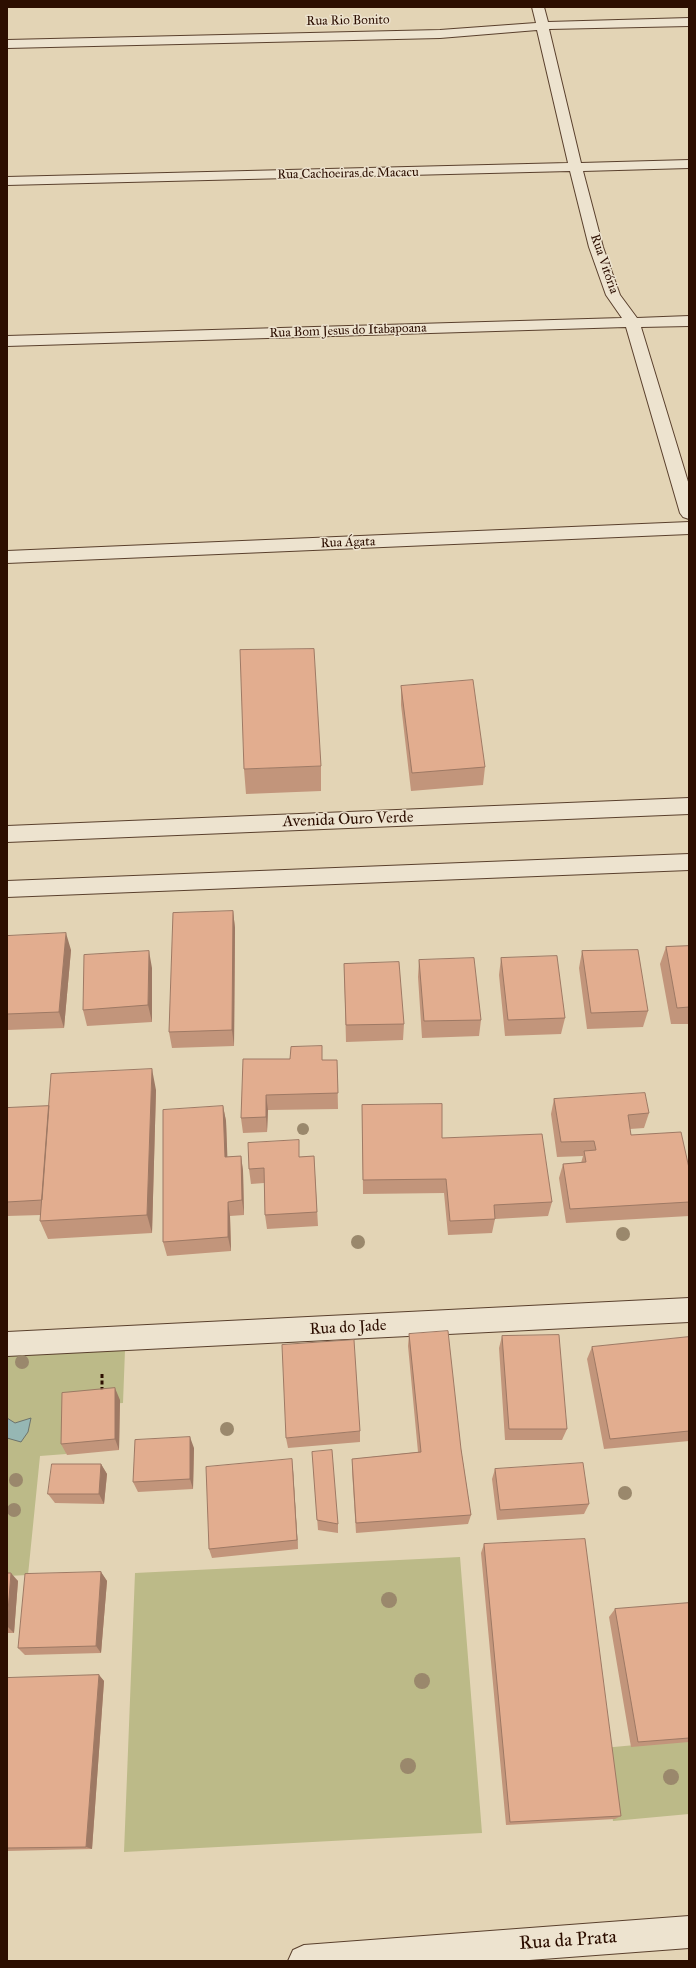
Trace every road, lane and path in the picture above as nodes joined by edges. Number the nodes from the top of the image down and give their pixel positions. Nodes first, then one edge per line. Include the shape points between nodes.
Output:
1 (538, 7) edge
2 (689, 22) edge
3 (542, 26) junction
4 (7, 44) edge
5 (689, 164) edge
6 (576, 168) junction
7 (7, 181) edge
8 (689, 321) edge
9 (632, 322) junction
10 (7, 341) edge
11 (689, 513) edge
12 (689, 528) edge
13 (7, 557) edge
14 (689, 806) edge
15 (7, 834) edge
16 (689, 862) edge
17 (7, 889) edge
18 (689, 1310) edge
19 (7, 1344) edge
20 (689, 1932) edge
21 (304, 1961) edge

1 - 3 street, Rua Vitória
2 - 3 street, Rua Rio Bonito
3 - 4 street, Rua Rio Bonito via 440,34
3 - 6 street, Rua Vitória
5 - 6 street, Rua Cachoeiras de Macacu
6 - 7 street, Rua Cachoeiras de Macacu
6 - 9 street, Rua Vitória via 596,247 613,295
8 - 9 street, Rua Bom Jesus do Itabapoana
9 - 10 street, Rua Bom Jesus do Itabapoana
9 - 11 street, Rua Vitória
12 - 13 street, Rua Ágata
14 - 15 street, Avenida Ouro Verde
16 - 17 street
18 - 19 street, Rua do Jade
20 - 21 street, Rua da Prata

